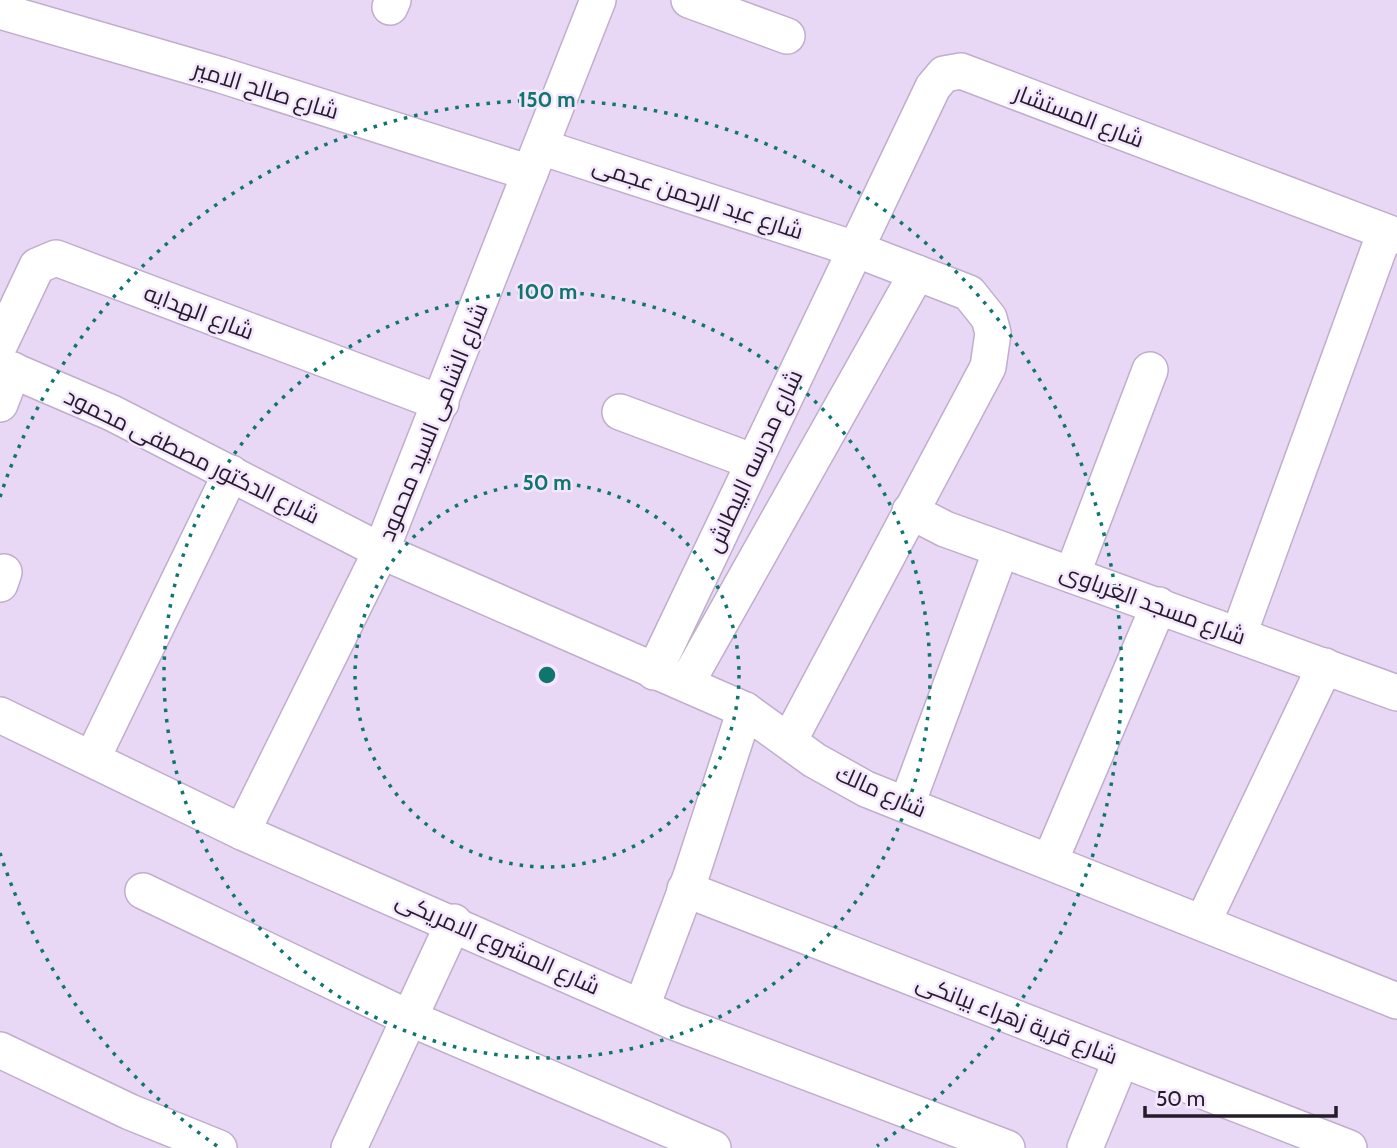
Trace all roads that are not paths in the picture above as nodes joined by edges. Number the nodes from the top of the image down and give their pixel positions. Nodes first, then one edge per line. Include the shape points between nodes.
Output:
1 (598, 0) edge
2 (689, 0) edge
3 (0, 11) edge
4 (787, 36) dead end
5 (536, 160) junction
6 (1391, 234) edge
7 (855, 249) junction
8 (917, 273) junction
9 (4, 360) edge
10 (1150, 370) dead end
11 (441, 403) junction
12 (0, 404) edge
13 (620, 412) dead end
14 (754, 462) junction
15 (231, 473) junction
16 (910, 511) junction
17 (1001, 550) junction
18 (381, 551) junction
19 (1072, 575) junction
20 (1159, 606) junction
21 (1239, 634) junction
22 (1325, 666) junction
23 (654, 673) junction
24 (686, 684) junction
25 (1395, 687) edge
26 (745, 710) junction
27 (0, 715) edge
28 (789, 741) junction
29 (92, 759) junction
30 (907, 804) junction
31 (242, 832) junction
32 (1051, 861) junction
33 (685, 889) junction
34 (143, 891) dead end
35 (454, 922) junction
36 (1203, 922) junction
37 (1397, 1001) edge
38 (642, 1006) junction
39 (409, 1018) junction
40 (0, 1051) edge
41 (1121, 1060) junction
42 (219, 1148) edge
43 (349, 1148) edge
44 (713, 1148) edge
45 (1007, 1148) edge
46 (1085, 1148) edge
47 (1349, 1148) edge

1 - 5 street, شارع الشامى السيد محمود
2 - 4 street
3 - 5 street, شارع صالح الامير
5 - 7 street, شارع عبد الرحمن عجمى
5 - 11 street, شارع الشامى السيد محمود
6 - 7 street, شارع المستشار via 952,71 933,87
6 - 21 street
7 - 8 street, شارع عبد الرحمن عجمى
7 - 14 street, شارع مدرسه البيطاش
8 - 16 street, شارع عبد الرحمن عجمى via 970,293 981,304 989,318 993,349 988,367
8 - 24 street
9 - 11 street, شارع الهدايه via 37,267 56,258
9 - 12 street, شارع الهدايه
9 - 15 street, شارع الدكتور مصطفى محمود
10 - 19 street
11 - 18 street, شارع الشامى السيد محمود
13 - 14 street
14 - 23 street, شارع مدرسه البيطاش
15 - 18 street, شارع الدكتور مصطفى محمود
15 - 29 street
16 - 17 street, شارع مسجد الغرباوى
16 - 28 street, شارع عبد الرحمن عجمى
17 - 19 street, شارع مسجد الغرباوى
17 - 30 street
18 - 23 street, شارع مالك
18 - 31 street, شارع الشامى السيد محمود
19 - 20 street, شارع مسجد الغرباوى
20 - 21 street, شارع مسجد الغرباوى
20 - 32 street
21 - 22 street, شارع مسجد الغرباوى
22 - 25 street, شارع مسجد الغرباوى
22 - 36 street
23 - 24 street, شارع مالك
24 - 26 street, شارع مالك
26 - 28 street, شارع مالك
26 - 33 street
27 - 29 street, شارع المشروع الامريكى
28 - 30 street, شارع مالك via 866,789
29 - 31 street, شارع المشروع الامريكى
30 - 32 street, شارع مالك
31 - 35 street, شارع المشروع الامريكى
32 - 36 street, شارع مالك
33 - 38 street
33 - 41 street, شارع قرية زهراء بيانكى
34 - 39 street
35 - 38 street, شارع المشروع الامريكى
35 - 39 street
36 - 37 street, شارع مالك
38 - 45 street, شارع المشروع الامريكى
39 - 43 street
39 - 44 street
40 - 42 street
41 - 46 street
41 - 47 street, شارع قرية زهراء بيانكى

